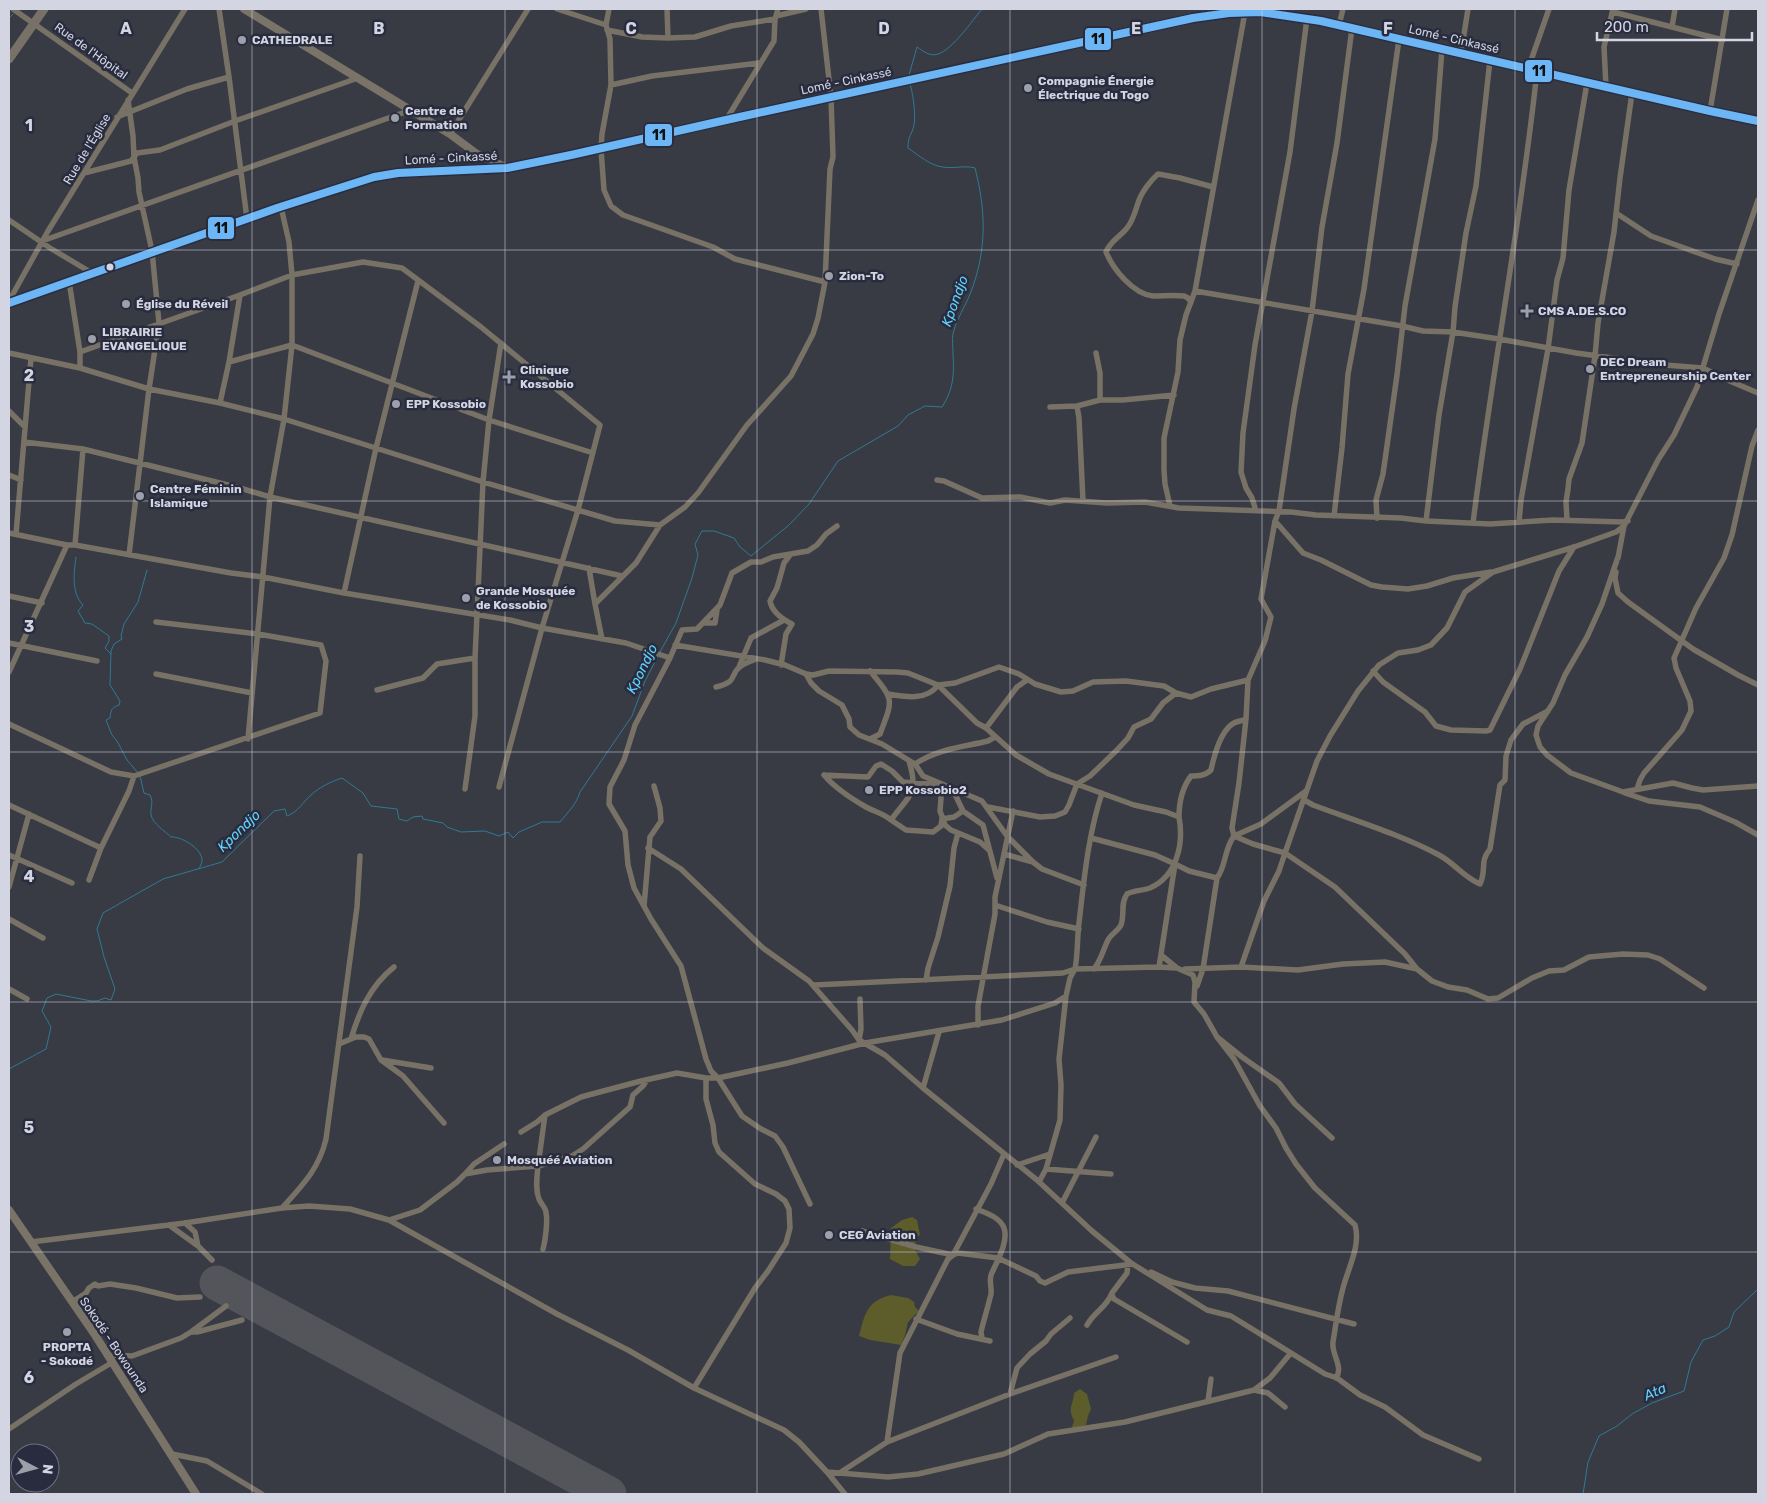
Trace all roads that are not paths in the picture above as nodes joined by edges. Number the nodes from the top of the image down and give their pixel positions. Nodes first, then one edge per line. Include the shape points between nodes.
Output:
1 (13, 9) edge
2 (44, 9) edge
3 (185, 9) edge
4 (219, 9) edge
5 (244, 9) edge
6 (528, 9) edge
7 (557, 9) edge
8 (609, 9) edge
9 (667, 9) edge
10 (778, 9) edge
11 (806, 9) edge
12 (821, 9) edge
13 (1343, 9) edge
14 (1468, 9) edge
15 (1549, 9) edge
16 (1675, 9) edge
17 (1727, 9) edge
18 (1613, 10) edge
19 (1245, 12) junction
20 (775, 18) junction
21 (1307, 18) junction
22 (35, 23) junction
23 (1339, 25) junction
24 (1672, 27) junction
25 (606, 28) junction
26 (1352, 28) junction
27 (668, 38) junction
28 (1399, 39) junction
29 (1723, 40) junction
30 (1442, 49) junction
31 (1461, 53) junction
32 (9, 60) edge
33 (1490, 60) junction
34 (759, 64) junction
35 (1533, 70) junction
36 (229, 77) junction
37 (358, 78) junction
38 (1587, 83) junction
39 (612, 85) junction
40 (1606, 87) junction
41 (132, 93) junction
42 (1632, 93) junction
43 (831, 97) junction
44 (128, 100) junction
45 (411, 110) junction
46 (1710, 111) junction
47 (130, 113) junction
48 (117, 117) junction
49 (726, 120) junction
50 (235, 121) junction
51 (1758, 121) edge
52 (450, 134) junction
53 (601, 149) junction
54 (134, 157) junction
55 (507, 168) junction
56 (241, 170) junction
57 (84, 174) junction
58 (1213, 187) junction
59 (1758, 200) edge
60 (142, 206) junction
61 (281, 207) junction
62 (1616, 213) junction
63 (247, 219) junction
64 (9, 220) edge
65 (42, 241) junction
66 (152, 251) junction
67 (1737, 264) junction
68 (92, 273) junction
69 (292, 275) junction
70 (69, 281) junction
71 (418, 281) junction
72 (825, 282) junction
73 (1195, 290) junction
74 (240, 295) junction
75 (9, 302) edge
76 (1191, 302) junction
77 (1263, 303) junction
78 (1312, 311) junction
79 (1358, 319) junction
80 (159, 323) junction
81 (1402, 326) junction
82 (1453, 332) junction
83 (1499, 339) junction
84 (501, 343) junction
85 (292, 345) junction
86 (1548, 349) junction
87 (80, 352) junction
88 (9, 353) edge
89 (1096, 353) dead end
90 (1595, 356) junction
91 (31, 358) junction
92 (229, 362) junction
93 (80, 368) junction
94 (1703, 368) junction
95 (393, 384) junction
96 (149, 389) junction
97 (1758, 392) edge
98 (1174, 395) junction
99 (1100, 400) junction
100 (220, 403) junction
101 (1077, 406) junction
102 (1050, 407) dead end
103 (9, 411) edge
104 (284, 419) junction
105 (489, 420) junction
106 (25, 427) junction
107 (1758, 430) edge
108 (24, 442) junction
109 (376, 448) junction
110 (83, 450) junction
111 (593, 454) junction
112 (140, 464) junction
113 (9, 476) edge
114 (21, 480) junction
115 (937, 480) dead end
116 (483, 482) junction
117 (270, 497) junction
118 (1083, 502) junction
119 (1170, 506) junction
120 (578, 510) junction
121 (1256, 510) junction
122 (1279, 511) junction
123 (361, 516) junction
124 (1334, 516) junction
125 (1377, 518) junction
126 (1567, 520) junction
127 (1629, 520) junction
128 (1275, 521) junction
129 (1426, 521) junction
130 (1519, 522) junction
131 (1473, 523) junction
132 (660, 525) junction
133 (837, 526) dead end
134 (1624, 526) junction
135 (9, 533) edge
136 (16, 534) junction
137 (479, 543) junction
138 (67, 545) junction
139 (75, 545) junction
140 (1574, 547) junction
141 (129, 555) junction
142 (790, 555) junction
143 (1618, 556) junction
144 (562, 562) junction
145 (589, 568) junction
146 (1493, 572) junction
147 (263, 576) junction
148 (622, 576) junction
149 (344, 592) junction
150 (9, 596) edge
151 (42, 603) junction
152 (595, 604) junction
153 (478, 614) junction
154 (784, 620) junction
155 (156, 622) dead end
156 (542, 628) junction
157 (258, 634) junction
158 (602, 639) junction
159 (1682, 640) junction
160 (9, 643) edge
161 (22, 645) junction
162 (675, 645) junction
163 (669, 657) junction
164 (742, 657) junction
165 (475, 658) junction
166 (756, 659) junction
167 (97, 661) dead end
168 (780, 665) junction
169 (739, 667) junction
170 (870, 671) junction
171 (1373, 671) junction
172 (9, 672) edge
173 (156, 674) dead end
174 (806, 674) junction
175 (1027, 680) junction
176 (1248, 680) junction
177 (938, 685) junction
178 (1758, 685) edge
179 (716, 687) dead end
180 (377, 690) dead end
181 (252, 693) junction
182 (1176, 693) junction
183 (888, 694) junction
184 (1548, 711) junction
185 (1246, 719) junction
186 (9, 724) edge
187 (986, 728) junction
188 (995, 737) junction
189 (248, 738) junction
190 (869, 739) junction
191 (912, 762) junction
192 (135, 776) junction
193 (914, 782) junction
194 (1077, 784) junction
195 (942, 785) junction
196 (654, 786) dead end
197 (1758, 786) edge
198 (499, 787) dead end
199 (465, 789) dead end
200 (1637, 789) junction
201 (953, 790) junction
202 (1307, 790) junction
203 (1623, 792) junction
204 (1102, 794) junction
205 (1304, 800) junction
206 (9, 805) edge
207 (988, 807) junction
208 (963, 811) junction
209 (1013, 811) junction
210 (29, 814) junction
211 (1179, 817) junction
212 (942, 819) junction
213 (891, 820) junction
214 (1749, 830) junction
215 (1758, 830) edge
216 (958, 833) junction
217 (1758, 835) edge
218 (1007, 836) junction
219 (1234, 836) junction
220 (1091, 838) junction
221 (101, 848) junction
222 (648, 848) junction
223 (989, 850) junction
224 (1286, 853) junction
225 (1004, 854) junction
226 (9, 855) edge
227 (360, 856) dead end
228 (16, 858) junction
229 (1033, 862) junction
230 (1175, 864) junction
231 (1217, 878) junction
232 (89, 880) dead end
233 (998, 881) junction
234 (72, 883) dead end
235 (1084, 885) junction
236 (9, 886) edge
237 (995, 905) junction
238 (644, 906) junction
239 (9, 919) edge
240 (1078, 929) junction
241 (43, 938) dead end
242 (1161, 955) junction
243 (394, 967) dead end
244 (1159, 967) junction
245 (1241, 967) junction
246 (1177, 968) junction
247 (1075, 969) junction
248 (1094, 969) junction
249 (1203, 969) junction
250 (1417, 969) junction
251 (983, 977) junction
252 (926, 980) junction
253 (814, 985) junction
254 (1704, 988) dead end
255 (9, 989) edge
256 (1066, 996) junction
257 (1194, 996) junction
258 (27, 998) dead end
259 (860, 1000) dead end
260 (978, 1024) junction
261 (939, 1032) junction
262 (1217, 1037) junction
263 (351, 1040) junction
264 (862, 1041) junction
265 (339, 1044) junction
266 (381, 1060) junction
267 (431, 1068) dead end
268 (706, 1078) junction
269 (718, 1078) junction
270 (647, 1080) junction
271 (923, 1088) junction
272 (544, 1115) junction
273 (444, 1123) dead end
274 (521, 1132) dead end
275 (1096, 1138) dead end
276 (1332, 1138) dead end
277 (504, 1144) dead end
278 (1004, 1154) junction
279 (1050, 1154) junction
280 (1017, 1165) junction
281 (538, 1166) junction
282 (1046, 1169) junction
283 (1079, 1172) junction
284 (465, 1174) junction
285 (1111, 1174) dead end
286 (1040, 1182) junction
287 (1062, 1203) junction
288 (810, 1204) dead end
289 (282, 1208) junction
290 (976, 1209) junction
291 (9, 1210) edge
292 (389, 1220) junction
293 (185, 1223) junction
294 (169, 1225) junction
295 (862, 1231) dead end
296 (31, 1242) junction
297 (198, 1246) junction
298 (543, 1250) dead end
299 (953, 1254) junction
300 (998, 1258) junction
301 (212, 1260) dead end
302 (1130, 1263) junction
303 (1112, 1295) junction
304 (200, 1297) dead end
305 (72, 1302) junction
306 (226, 1306) dead end
307 (1070, 1318) dead end
308 (916, 1319) junction
309 (242, 1320) dead end
310 (1337, 1320) junction
311 (1354, 1324) dead end
312 (1087, 1325) dead end
313 (191, 1332) junction
314 (982, 1338) junction
315 (990, 1341) dead end
316 (1187, 1342) dead end
317 (1290, 1354) junction
318 (1116, 1357) dead end
319 (111, 1360) junction
320 (1336, 1378) junction
321 (1211, 1379) dead end
322 (694, 1388) junction
323 (1254, 1390) junction
324 (1010, 1394) junction
325 (1208, 1402) junction
326 (1285, 1407) dead end
327 (9, 1429) edge
328 (887, 1442) junction
329 (172, 1454) junction
330 (1479, 1459) dead end
331 (828, 1472) junction
332 (841, 1472) junction
333 (196, 1494) edge
334 (262, 1494) edge
335 (845, 1494) edge

1 - 22 street, Rue de l'Hôpital
2 - 22 main road
3 - 41 street, Rue de l'Église
4 - 36 street
5 - 37 main road
6 - 52 street
7 - 25 street
8 - 25 street
9 - 27 street
10 - 20 street
11 - 20 street
12 - 43 street
13 - 23 street
14 - 31 street
15 - 35 street
16 - 24 street
17 - 29 street
18 - 24 street
18 - 40 street via 1604,47
19 - 21 highway, Lomé - Cinkassé
19 - 43 highway, Lomé - Cinkassé via 1193,18
19 - 58 street
20 - 27 street via 695,37
20 - 34 street via 774,41
21 - 23 highway, Lomé - Cinkassé
21 - 77 street via 1290,152
22 - 32 main road
22 - 41 street, Rue de l'Hôpital
23 - 26 highway, Lomé - Cinkassé
24 - 29 street
25 - 27 street via 642,37
25 - 39 street via 610,39
26 - 28 highway, Lomé - Cinkassé
26 - 78 street
28 - 30 highway, Lomé - Cinkassé
28 - 79 street
29 - 46 street
30 - 31 highway, Lomé - Cinkassé
30 - 81 street via 1435,139
31 - 33 highway, Lomé - Cinkassé
33 - 35 highway, Lomé - Cinkassé
33 - 82 street via 1476,186 1466,233
34 - 39 street via 652,76
34 - 49 street
35 - 38 highway, Lomé - Cinkassé
35 - 83 street via 1526,170
36 - 47 street
36 - 50 street
37 - 45 main road
37 - 50 street
38 - 40 highway, Lomé - Cinkassé
38 - 86 street
39 - 53 street
40 - 42 highway, Lomé - Cinkassé
41 - 44 street, Rue de l'Église
42 - 46 highway, Lomé - Cinkassé
42 - 62 street
43 - 49 highway, Lomé - Cinkassé
43 - 72 street via 833,157
44 - 47 street
44 - 48 street, Rue de l'Église
45 - 52 main road
45 - 56 street
46 - 51 highway, Lomé - Cinkassé
47 - 48 street
47 - 54 street
48 - 57 street, Rue de l'Église
49 - 53 highway, Lomé - Cinkassé
50 - 54 street via 160,150 137,153
50 - 56 street
52 - 55 main road via 477,154
53 - 55 highway, Lomé - Cinkassé
53 - 72 street via 604,190 611,206 623,215 713,247 735,259
54 - 57 street via 131,161
54 - 60 street
55 - 61 highway, Lomé - Cinkassé via 385,175
56 - 60 street
56 - 63 street
57 - 65 street, Rue de l'Église
58 - 73 street
58 - 76 street via 1158,174 1138,200 1133,220 1106,252 1116,268 1138,290 1154,296 1184,296
59 - 67 street
60 - 65 street
60 - 66 street
61 - 63 highway, Lomé - Cinkassé
61 - 69 street
62 - 67 street via 1651,236
62 - 90 street
63 - 66 highway, Lomé - Cinkassé
64 - 65 street
65 - 68 street
65 - 75 street, Rue de l'Église
66 - 68 highway, Lomé - Cinkassé
66 - 80 street
67 - 94 street
68 - 70 highway, Lomé - Cinkassé
69 - 71 street via 363,262 402,268
69 - 74 street
69 - 85 street
70 - 75 highway, Lomé - Cinkassé
70 - 87 street
71 - 84 street
71 - 95 street
72 - 132 street via 813,334 791,376 747,425 698,493
73 - 76 street
73 - 77 street
74 - 80 street
74 - 92 street
76 - 98 street via 1180,340
77 - 78 street
77 - 121 street via 1241,459 1242,479
78 - 79 street
78 - 122 street
79 - 81 street
79 - 124 street via 1348,374
80 - 87 street
80 - 96 street
81 - 82 street via 1423,331
81 - 125 street via 1376,500
82 - 83 street
82 - 129 street
83 - 86 street
83 - 131 street
84 - 105 street
84 - 111 street via 600,425
85 - 92 street
85 - 95 street
85 - 104 street
86 - 90 street
86 - 130 street
87 - 93 street
88 - 91 street
89 - 99 street
90 - 94 street
90 - 126 street via 1582,443 1569,478
91 - 93 street
91 - 106 street
92 - 100 street
93 - 96 street
94 - 97 street
94 - 127 street via 1674,435
95 - 105 street
95 - 109 street
96 - 100 street
96 - 112 street
98 - 99 street
98 - 119 street via 1164,438 1165,484
99 - 101 street
100 - 104 street
101 - 102 street
101 - 118 street
103 - 106 street
104 - 109 street
104 - 117 street
105 - 111 street
105 - 116 street
106 - 108 street
107 - 159 street via 1732,536
108 - 110 street
108 - 114 street
109 - 116 street
109 - 123 street
110 - 112 street
110 - 139 street
111 - 120 street
112 - 117 street
112 - 141 street
113 - 114 street
114 - 136 street
115 - 118 street via 982,498 1020,497 1050,503 1065,500
116 - 120 street
116 - 137 street
117 - 123 street
117 - 147 street
118 - 119 street via 1145,502
119 - 121 street
120 - 132 street via 615,522
120 - 144 street
121 - 122 street
122 - 124 street
122 - 128 street
123 - 137 street
123 - 149 street
124 - 125 street
125 - 129 street
126 - 127 street
126 - 130 street
127 - 134 street
128 - 146 street via 1303,553 1382,587 1408,589
128 - 176 street via 1261,599 1271,617 1269,629
129 - 131 street
130 - 131 street
132 - 148 street via 636,563
133 - 142 street via 808,551
134 - 140 street
134 - 143 street
135 - 136 street
136 - 138 street
137 - 144 street
137 - 153 street
138 - 139 street
138 - 151 street
139 - 141 street
140 - 146 street
140 - 171 street via 1490,730 1451,730 1436,726 1424,712
141 - 147 street
142 - 154 street via 770,601 771,608
142 - 162 street via 751,562 732,573 717,609 697,629 682,630
143 - 159 street via 1615,578 1620,596
143 - 184 street via 1595,621
144 - 145 street
144 - 156 street
145 - 148 street
145 - 152 street
146 - 171 street via 1465,592 1447,628 1431,645 1398,653
147 - 149 street
147 - 157 street
148 - 152 street
149 - 153 street
150 - 151 street
151 - 161 street
152 - 158 street
153 - 156 street
153 - 165 street
154 - 164 street via 751,638
154 - 168 street via 792,624 786,634
155 - 157 street
156 - 158 street
156 - 198 street
157 - 181 street
157 - 189 street via 321,644 326,661 320,713
158 - 163 street
159 - 178 street
159 - 200 street via 1674,662 1690,701 1690,711 1684,727 1649,766
160 - 161 street
161 - 167 street
161 - 172 street
162 - 163 street
162 - 164 street
163 - 238 street via 635,725 624,760 610,787 609,804 625,831 634,888
164 - 166 street
164 - 169 street
165 - 180 street via 437,664 423,678
165 - 199 street via 475,716
166 - 168 street
166 - 169 street
168 - 174 street
169 - 179 street via 727,684
170 - 174 street
170 - 177 street via 908,673
170 - 183 street
171 - 202 street via 1330,736
173 - 181 street
174 - 190 street via 820,691 842,705 850,727
175 - 177 street via 999,667
175 - 182 street via 1061,692 1073,691 1088,683 1118,681 1164,686
175 - 187 street via 1017,687
176 - 182 street via 1191,697
176 - 185 street
177 - 183 street via 934,691 922,696
177 - 187 street
181 - 189 street
182 - 194 street via 1163,703 1151,720 1134,727 1128,738 1090,776
183 - 190 street via 891,705 880,734
184 - 203 street via 1536,730 1538,742 1547,755 1578,776
184 - 205 street via 1523,724 1508,747 1505,780 1500,785 1490,849 1484,856 1480,884 1440,855
185 - 211 street via 1226,730 1208,774 1190,776 1184,785
185 - 219 street via 1232,819
186 - 192 street via 111,772
187 - 188 street
188 - 191 street via 939,751
188 - 194 street via 1027,762
189 - 192 street
190 - 191 street
191 - 193 street
191 - 195 street via 923,776
192 - 221 street
193 - 195 street
193 - 213 street via 907,800
193 - 213 street via 903,782 881,764 868,777 824,775 867,808 883,813
194 - 204 street
194 - 209 street via 1062,814 1040,817
195 - 201 street
195 - 212 street
196 - 222 street via 661,822 650,837
197 - 200 street via 1703,790 1674,782
200 - 203 street
201 - 207 street via 982,801
201 - 208 street
202 - 205 street
202 - 219 street via 1261,824
203 - 214 street via 1649,801 1700,807
204 - 211 street
204 - 220 street
205 - 224 street
206 - 210 street
207 - 209 street
207 - 218 street
208 - 212 street
208 - 223 street via 983,825
209 - 218 street
210 - 221 street
210 - 228 street
211 - 230 street via 1180,842
212 - 213 street via 941,826 933,832 906,830
212 - 216 street via 948,829
214 - 215 street
214 - 217 street
216 - 223 street
216 - 252 street via 950,886
218 - 225 street
218 - 229 street
219 - 224 street
219 - 231 street via 1228,844 1221,874
220 - 230 street via 1148,853
220 - 235 street
221 - 232 street
222 - 238 street
222 - 253 street via 682,869 763,948
223 - 233 street
224 - 245 street via 1264,901
224 - 250 street via 1335,887
225 - 229 street
225 - 233 street
226 - 228 street
227 - 265 street via 357,907
228 - 234 street
228 - 236 street
229 - 235 street via 1042,869
230 - 231 street
230 - 242 street
230 - 248 street via 1151,887 1127,894 1121,925 1109,938
231 - 249 street
233 - 237 street
235 - 240 street
237 - 240 street
237 - 251 street
238 - 269 street via 681,966 706,1059
239 - 241 street
240 - 247 street
242 - 244 street
242 - 246 street
243 - 263 street via 365,1002
244 - 246 street
244 - 248 street
245 - 249 street
245 - 250 street via 1298,970 1385,962
246 - 249 street
246 - 257 street via 1194,977
247 - 248 street
247 - 251 street via 1063,973
247 - 256 street
249 - 257 street
250 - 254 street via 1432,981 1491,1000 1532,978 1549,971 1564,970 1589,957 1648,955 1660,959
251 - 252 street
251 - 260 street
252 - 253 street
253 - 264 street
255 - 258 street
256 - 260 street via 1014,1018
256 - 279 street via 1059,1058 1060,1120
257 - 262 street via 1196,1006
259 - 264 street
260 - 261 street
261 - 264 street
261 - 271 street
262 - 276 street via 1279,1083
262 - 310 street via 1234,1059 1296,1164 1315,1188 1355,1225 1357,1240
263 - 265 street
263 - 266 street via 356,1037 369,1039
264 - 269 street via 788,1063
264 - 271 street via 885,1055
265 - 289 street via 322,1156
266 - 267 street
266 - 273 street via 403,1076
268 - 269 street
268 - 270 street via 677,1073
268 - 322 street via 706,1099 719,1152 755,1184 785,1202 790,1228 786,1243
269 - 288 street via 742,1116 775,1136
270 - 272 street via 580,1097
270 - 281 street via 633,1094 630,1107 583,1149 572,1156
271 - 278 street
272 - 274 street
272 - 281 street
275 - 283 street
277 - 284 street
278 - 280 street
278 - 290 street
279 - 280 street
279 - 282 street
280 - 286 street
281 - 284 street
281 - 298 street via 538,1198 546,1212
282 - 283 street
282 - 286 street
283 - 285 street
283 - 287 street
284 - 292 street via 420,1210
286 - 287 street
287 - 302 street
289 - 292 street via 350,1209
289 - 293 street
290 - 299 street
290 - 300 street via 999,1220 1004,1228 1005,1239
291 - 296 main road, Sokodé - Bowounda
292 - 322 street
293 - 294 street
293 - 297 street via 195,1232
294 - 296 street
294 - 297 street
295 - 299 street
296 - 305 main road, Sokodé - Bowounda
297 - 301 street
299 - 300 street
299 - 308 street
300 - 302 street via 1045,1283 1068,1272
300 - 314 street via 991,1276
302 - 303 street
302 - 310 street via 1172,1282 1228,1291
302 - 317 street via 1206,1310 1231,1316
303 - 312 street
303 - 316 street
304 - 305 street via 178,1298 136,1288 96,1284
305 - 319 main road, Sokodé - Bowounda
306 - 313 street
307 - 324 street via 1016,1368
308 - 314 street via 957,1334
308 - 328 street via 900,1353
309 - 313 street
310 - 311 street
310 - 320 street via 1332,1347 1338,1362
313 - 319 street via 132,1356 114,1355
314 - 315 street
317 - 320 street
317 - 323 street via 1270,1378
318 - 324 street
319 - 327 street
319 - 329 main road, Sokodé - Bowounda
320 - 330 street via 1385,1407 1423,1435
321 - 325 street
322 - 331 street via 784,1430
323 - 325 street
323 - 326 street via 1268,1393
324 - 328 street
325 - 332 street via 1125,1422 1048,1434 1004,1454 918,1474 888,1477
328 - 332 street
329 - 333 main road, Sokodé - Bowounda
329 - 334 street via 207,1461
331 - 332 street
331 - 335 street

